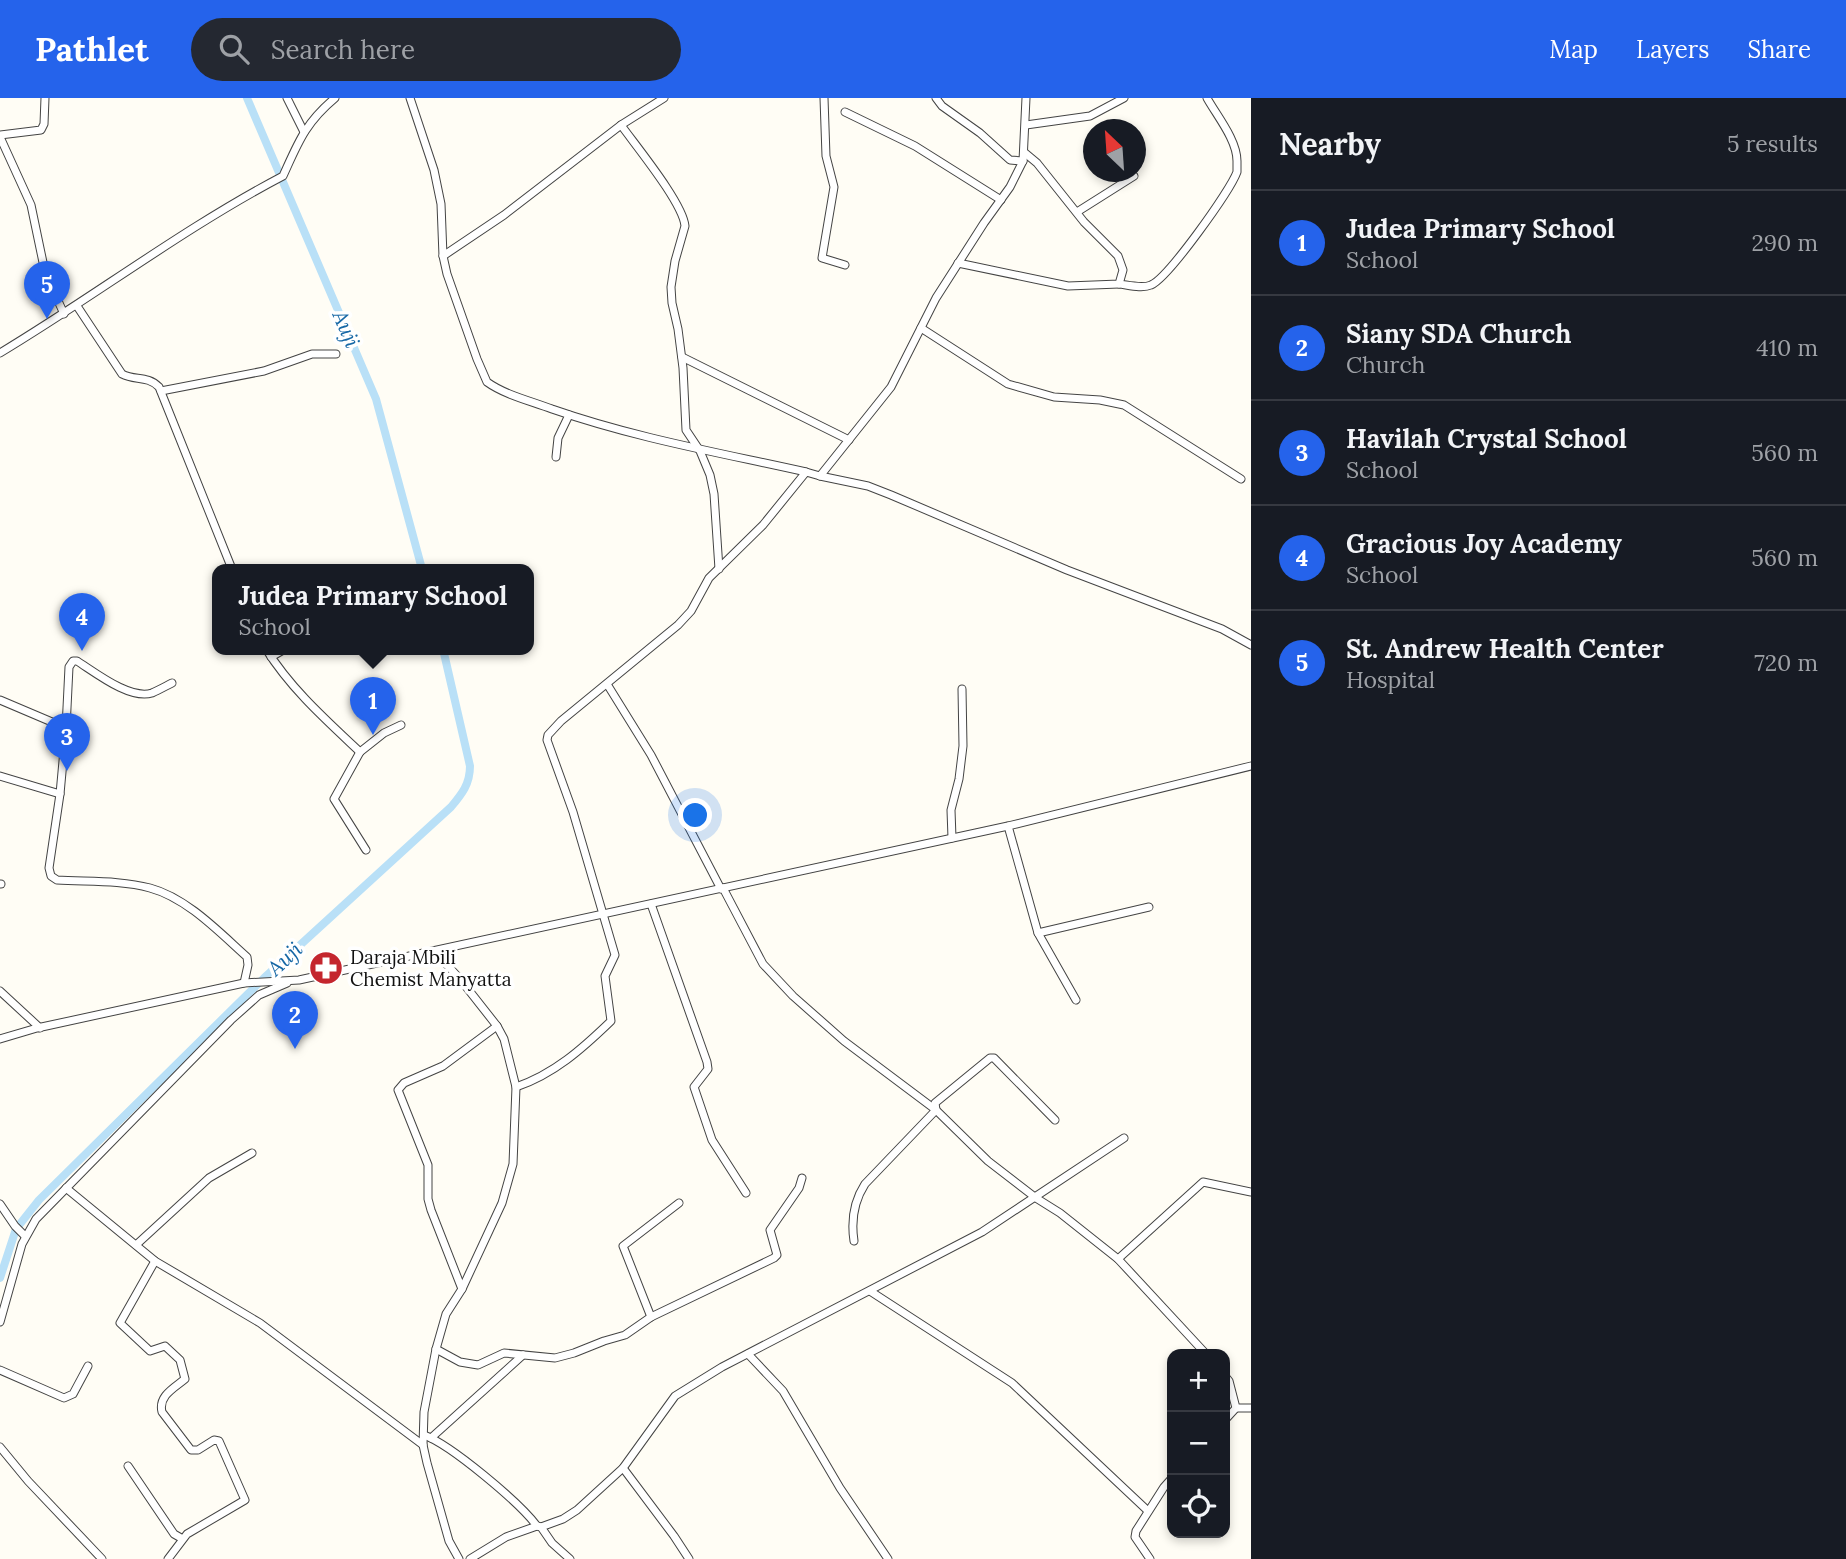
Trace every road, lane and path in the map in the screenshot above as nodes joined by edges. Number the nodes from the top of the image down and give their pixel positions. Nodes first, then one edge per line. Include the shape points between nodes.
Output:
1 (45, 98) edge
2 (286, 98) edge
3 (334, 98) edge
4 (410, 98) edge
5 (664, 98) edge
6 (824, 98) edge
7 (936, 98) edge
8 (1026, 98) edge
9 (1124, 98) edge
10 (1207, 98) edge
11 (845, 112) dead end
12 (621, 125) junction
13 (1026, 125) junction
14 (304, 132) junction
15 (0, 136) edge
16 (1024, 157) junction
17 (1124, 182) edge
18 (1001, 200) junction
19 (1077, 212) junction
20 (443, 256) junction
21 (958, 263) junction
22 (845, 265) dead end
23 (1119, 284) junction
24 (77, 306) junction
25 (64, 314) junction
26 (921, 328) junction
27 (0, 353) edge
28 (336, 354) dead end
29 (682, 357) junction
30 (161, 391) junction
31 (569, 415) junction
32 (849, 440) junction
33 (700, 451) junction
34 (556, 457) dead end
35 (806, 472) junction
36 (820, 476) junction
37 (1241, 479) dead end
38 (230, 564) edge
39 (719, 569) junction
40 (1251, 645) edge
41 (274, 655) edge
42 (271, 657) joint
43 (172, 683) dead end
44 (607, 684) junction
45 (962, 689) dead end
46 (0, 699) edge
47 (401, 725) dead end
48 (66, 728) junction
49 (360, 752) junction
50 (1251, 766) edge
51 (0, 776) edge
52 (60, 794) junction
53 (1008, 826) junction
54 (952, 838) junction
55 (366, 850) dead end
56 (722, 888) junction
57 (650, 904) junction
58 (1149, 907) dead end
59 (603, 914) junction
60 (1038, 933) junction
61 (434, 951) junction
62 (290, 981) junction
63 (246, 983) junction
64 (0, 991) edge
65 (1076, 1000) dead end
66 (497, 1027) junction
67 (40, 1028) junction
68 (0, 1039) edge
69 (516, 1087) junction
70 (936, 1110) junction
71 (1055, 1121) dead end
72 (1124, 1138) dead end
73 (251, 1153) dead end
74 (802, 1178) dead end
75 (66, 1188) junction
76 (1251, 1192) edge
77 (746, 1193) dead end
78 (1036, 1198) junction
79 (679, 1203) dead end
80 (0, 1205) edge
81 (20, 1231) junction
82 (854, 1241) dead end
83 (136, 1245) junction
84 (1118, 1259) junction
85 (155, 1261) junction
86 (462, 1289) junction
87 (870, 1290) junction
88 (651, 1317) junction
89 (0, 1322) edge
90 (436, 1349) junction
91 (1201, 1349) edge
92 (748, 1354) junction
93 (523, 1355) junction
94 (88, 1366) dead end
95 (0, 1370) edge
96 (1230, 1385) edge
97 (1236, 1408) junction
98 (1251, 1408) edge
99 (1230, 1415) edge
100 (428, 1437) junction
101 (423, 1444) junction
102 (0, 1447) edge
103 (128, 1466) dead end
104 (623, 1468) junction
105 (1167, 1485) edge
106 (1148, 1511) junction
107 (539, 1527) junction
108 (181, 1538) junction
109 (458, 1556) edge
110 (102, 1559) edge
111 (168, 1559) edge
112 (470, 1559) edge
113 (570, 1559) edge
114 (689, 1559) edge
115 (888, 1559) edge
116 (1150, 1559) edge

1 - 15 street via 41,130
2 - 14 street
3 - 14 street
4 - 20 street via 434,170
5 - 12 street
6 - 22 street via 826,156 834,187 822,258
7 - 16 street via 1010,160
8 - 13 street
9 - 13 street via 1090,116
10 - 23 street via 1234,146 1237,172 1168,270 1146,286
11 - 18 street via 915,146
12 - 20 street
12 - 29 street via 685,220 671,287
13 - 16 street
14 - 24 street via 283,176 197,225
15 - 25 street via 31,205 45,272
16 - 18 street
16 - 19 street via 1037,163
17 - 19 street
18 - 21 street
19 - 23 street via 1121,261
20 - 31 street via 488,382
21 - 23 street via 1068,286
21 - 26 street
24 - 25 street
24 - 30 street via 122,374 150,379
25 - 27 street
26 - 32 street via 891,387
26 - 37 street via 1008,384 1054,397 1124,405
28 - 30 street via 312,354 264,371
29 - 32 street
29 - 33 street via 685,430
30 - 38 street
31 - 33 street
31 - 34 street via 558,438
32 - 36 street
33 - 35 street
33 - 39 street via 714,494
35 - 36 street
35 - 39 street
36 - 40 street via 891,495 1222,629
39 - 44 street via 678,625
41 - 42 street
42 - 49 street via 303,697
43 - 48 street via 142,694 115,685 73,661
44 - 56 street
44 - 59 street via 553,729 547,740
45 - 54 street via 963,746 951,810
46 - 48 street
47 - 49 street
48 - 52 street
49 - 55 street via 334,799
50 - 53 street
51 - 52 street
52 - 63 street via 51,876 149,888 169,896 247,957
53 - 54 street
53 - 60 street
54 - 56 street
56 - 57 street
56 - 70 street via 758,956 777,979 844,1041
57 - 59 street
57 - 77 street via 707,1062 708,1069 694,1087 712,1140
58 - 60 street
59 - 61 street
59 - 69 street via 615,955 606,976 611,1021 579,1053 539,1079
60 - 65 street
61 - 62 street
61 - 66 street
62 - 63 street
62 - 75 street via 259,995 231,1020
63 - 67 street
64 - 67 street
66 - 69 street
66 - 86 street via 443,1066 398,1090 423,1148 431,1210
67 - 68 street
69 - 86 street via 513,1164 495,1221
70 - 71 street via 942,1096 994,1058
70 - 78 street via 988,1161
70 - 82 street via 860,1191 852,1222
72 - 78 street
73 - 83 street via 209,1178
74 - 88 street via 769,1230 774,1258
75 - 81 street
75 - 83 street
76 - 84 street via 1203,1182
78 - 84 street
78 - 87 street via 982,1232
79 - 88 street via 623,1246
80 - 81 street
81 - 89 street
83 - 85 street
84 - 91 street
85 - 101 street via 260,1324
85 - 108 street via 120,1323 150,1351 164,1346 180,1360 185,1379 164,1396 162,1412 191,1450 219,1441 245,1500
86 - 90 street via 446,1314
87 - 92 street
87 - 106 street via 1012,1383
88 - 93 street via 625,1335 574,1353 555,1358
90 - 93 street via 460,1362 478,1365 504,1353
90 - 100 street via 424,1412
92 - 104 street via 675,1396
92 - 115 street via 783,1391
93 - 100 street
94 - 95 street via 68,1398
96 - 97 street
97 - 98 street
97 - 99 street
100 - 101 street
100 - 107 street via 442,1443 509,1497
101 - 109 street via 449,1541
102 - 110 street
103 - 108 street
104 - 107 street via 576,1510
104 - 114 street
105 - 106 street
106 - 116 street via 1135,1537
107 - 112 street via 506,1537
107 - 113 street
108 - 111 street

